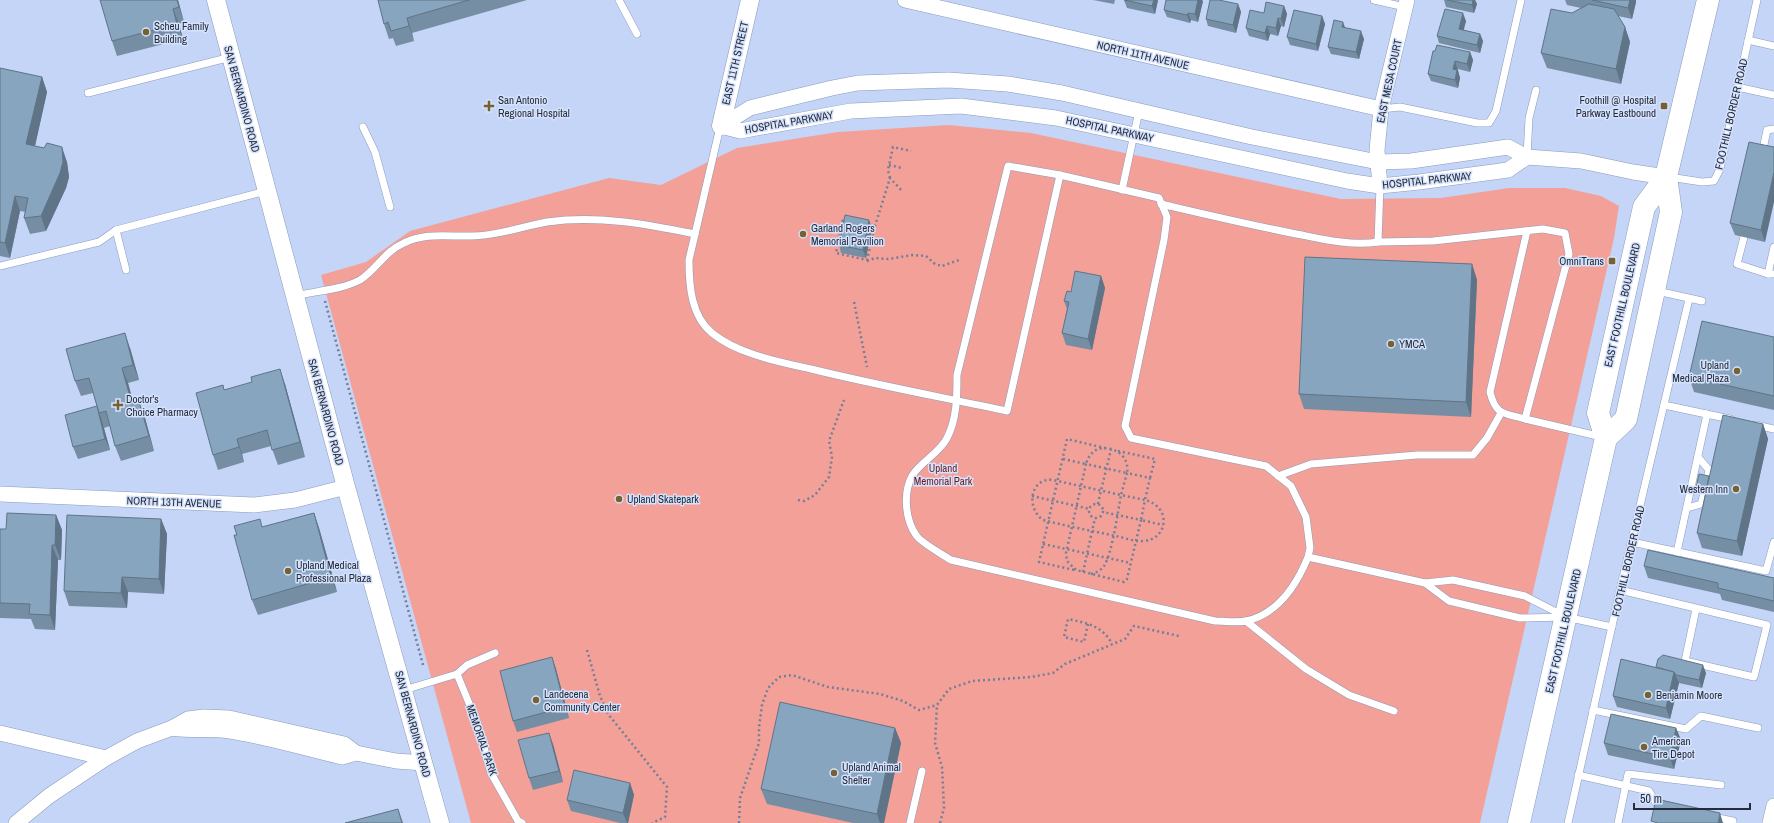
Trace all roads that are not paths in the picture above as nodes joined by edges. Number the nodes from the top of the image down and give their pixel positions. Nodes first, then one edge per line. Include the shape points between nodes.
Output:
1 (216, 0) edge
2 (619, 0) edge
3 (750, 0) edge
4 (904, 0) edge
5 (1374, 0) edge
6 (1521, 0) edge
7 (1708, 0) edge
8 (1757, 0) edge
9 (1406, 4) edge
10 (637, 34) dead end
11 (1748, 40) junction
12 (1774, 46) edge
13 (231, 57) junction
14 (1737, 87) junction
15 (1536, 90) dead end
16 (88, 93) dead end
17 (1774, 95) edge
18 (1381, 109) junction
19 (1139, 111) junction
20 (720, 126) junction
21 (363, 127) dead end
22 (1774, 128) edge
23 (1133, 134) junction
24 (1762, 155) edge
25 (1527, 157) junction
26 (1378, 162) junction
27 (1060, 175) junction
28 (1666, 177) junction
29 (1380, 186) junction
30 (1122, 190) junction
31 (267, 191) junction
32 (1161, 204) junction
33 (390, 207) dead end
34 (116, 230) junction
35 (1527, 231) junction
36 (695, 234) junction
37 (1744, 237) edge
38 (1378, 242) junction
39 (1774, 247) edge
40 (0, 266) edge
41 (126, 270) dead end
42 (1771, 274) edge
43 (1654, 291) junction
44 (295, 296) junction
45 (1689, 299) junction
46 (1702, 301) dead end
47 (957, 401) junction
48 (1664, 405) junction
49 (1501, 413) junction
50 (1707, 414) junction
51 (1526, 419) junction
52 (1774, 429) edge
53 (1606, 438) junction
54 (1698, 457) junction
55 (1278, 476) junction
56 (1707, 480) edge
57 (346, 487) junction
58 (0, 494) edge
59 (1704, 494) edge
60 (1687, 508) junction
61 (1632, 542) junction
62 (1774, 542) edge
63 (1676, 552) junction
64 (1308, 557) junction
65 (1425, 583) junction
66 (1620, 590) junction
67 (1696, 609) junction
68 (1566, 617) junction
69 (1246, 621) junction
70 (1612, 627) junction
71 (494, 653) dead end
72 (457, 674) junction
73 (404, 690) junction
74 (1394, 710) dead end
75 (1593, 710) junction
76 (1758, 728) dead end
77 (0, 733) edge
78 (106, 758) junction
79 (424, 763) junction
80 (922, 771) dead end
81 (1578, 775) junction
82 (1721, 784) dead end
83 (1626, 786) junction
84 (1774, 806) edge
85 (1672, 807) edge
86 (1702, 814) edge
87 (16, 823) edge
88 (440, 823) edge
89 (522, 823) edge
90 (910, 823) edge
91 (1519, 823) edge
92 (1568, 823) edge
93 (1618, 823) edge
94 (1733, 823) edge
95 (1770, 823) edge

1 - 13 street, SAN BERNARDINO ROAD
2 - 10 lane
3 - 20 street, EAST 11TH STREET
4 - 18 street, NORTH 11TH AVENUE
5 - 9 lane
6 - 18 lane via 1496,111 1489,123 1477,123 1400,107
7 - 28 main road, EAST FOOTHILL BOULEVARD
8 - 11 lane, FOOTHILL BORDER ROAD
9 - 18 street, EAST MESA COURT
11 - 12 lane
11 - 14 lane, FOOTHILL BORDER ROAD
13 - 16 lane
13 - 31 street, SAN BERNARDINO ROAD
14 - 17 lane
14 - 28 lane, FOOTHILL BORDER ROAD via 1720,169 1714,181
15 - 25 lane via 1529,118
18 - 26 street, EAST MESA COURT
19 - 20 street, HOSPITAL PARKWAY via 1062,93 1008,84 906,80 858,83 750,108
19 - 23 lane
19 - 26 street, HOSPITAL PARKWAY
20 - 23 street, HOSPITAL PARKWAY via 740,131 851,111 961,106 1056,118
20 - 36 lane
21 - 33 lane via 375,152
22 - 24 lane via 1767,130
23 - 29 street, HOSPITAL PARKWAY
23 - 30 lane
25 - 26 street, HOSPITAL PARKWAY via 1508,147 1411,161
25 - 28 street, HOSPITAL PARKWAY via 1581,161
25 - 29 street, HOSPITAL PARKWAY via 1508,170
26 - 29 street, EAST MESA COURT
27 - 30 lane
27 - 47 lane via 1007,411
27 - 47 lane via 1008,166 957,375
28 - 43 main road, EAST FOOTHILL BOULEVARD via 1670,212
28 - 53 main road, EAST FOOTHILL BOULEVARD via 1644,207 1642,215 1598,413
29 - 38 lane
30 - 32 lane via 1159,198
31 - 34 lane
31 - 44 street, SAN BERNARDINO ROAD
32 - 38 lane via 1321,239 1364,245
32 - 55 lane via 1166,217 1164,240 1125,426 1131,438 1266,466
34 - 40 lane via 99,242
34 - 41 lane
35 - 38 lane via 1433,241
35 - 49 lane via 1490,392 1494,406
35 - 51 lane via 1543,228 1565,233 1569,254
36 - 44 lane via 648,224 583,219 547,222 480,236 439,234 404,242 382,258 360,280
36 - 47 lane via 688,260 693,300 699,318 712,333 732,345 778,361 858,381
37 - 42 lane via 1737,264
39 - 42 lane
43 - 45 lane
43 - 53 main road, EAST FOOTHILL BOULEVARD via 1626,419
44 - 57 street, SAN BERNARDINO ROAD
45 - 46 lane
45 - 48 lane, FOOTHILL BORDER ROAD
47 - 69 lane via 947,439 912,476 906,494 907,515 916,536 951,560 1215,621
48 - 50 lane
48 - 61 lane, FOOTHILL BORDER ROAD
49 - 51 lane
49 - 55 lane via 1487,438 1473,455 1417,455 1311,464
50 - 52 lane
50 - 54 lane
51 - 53 lane
53 - 68 main road, EAST FOOTHILL BOULEVARD
54 - 56 lane via 1709,470
54 - 60 lane
55 - 64 lane via 1291,486 1306,517 1310,548
57 - 58 street, NORTH 13TH AVENUE via 295,500 254,505
57 - 73 street, SAN BERNARDINO ROAD
59 - 60 lane via 1701,504
60 - 63 lane
61 - 63 lane
61 - 66 lane, FOOTHILL BORDER ROAD
62 - 63 lane via 1766,571
64 - 65 lane
64 - 69 lane via 1300,578 1270,611
65 - 68 lane via 1453,580 1525,596
65 - 68 lane via 1449,601 1520,618
66 - 67 lane
66 - 70 lane, FOOTHILL BORDER ROAD
67 - 67 lane via 1766,625 1754,677 1685,661
68 - 70 lane
68 - 91 main road, EAST FOOTHILL BOULEVARD
69 - 74 lane via 1306,669 1349,695
70 - 75 lane, FOOTHILL BORDER ROAD
71 - 72 lane via 467,665
72 - 73 lane
72 - 89 lane, MEMORIAL PARK via 473,711 491,773 518,821
73 - 79 street, SAN BERNARDINO ROAD
75 - 76 lane via 1686,729 1701,716
75 - 81 lane, FOOTHILL BORDER ROAD
77 - 78 street
78 - 79 street via 137,741 188,719 216,717 344,744 356,753 396,761
78 - 87 street via 49,796
79 - 88 street, SAN BERNARDINO ROAD
80 - 90 lane
81 - 83 lane
81 - 92 lane, FOOTHILL BORDER ROAD
82 - 83 lane via 1628,774
83 - 85 lane via 1649,791 1656,803
83 - 93 lane
84 - 95 street
86 - 94 lane

